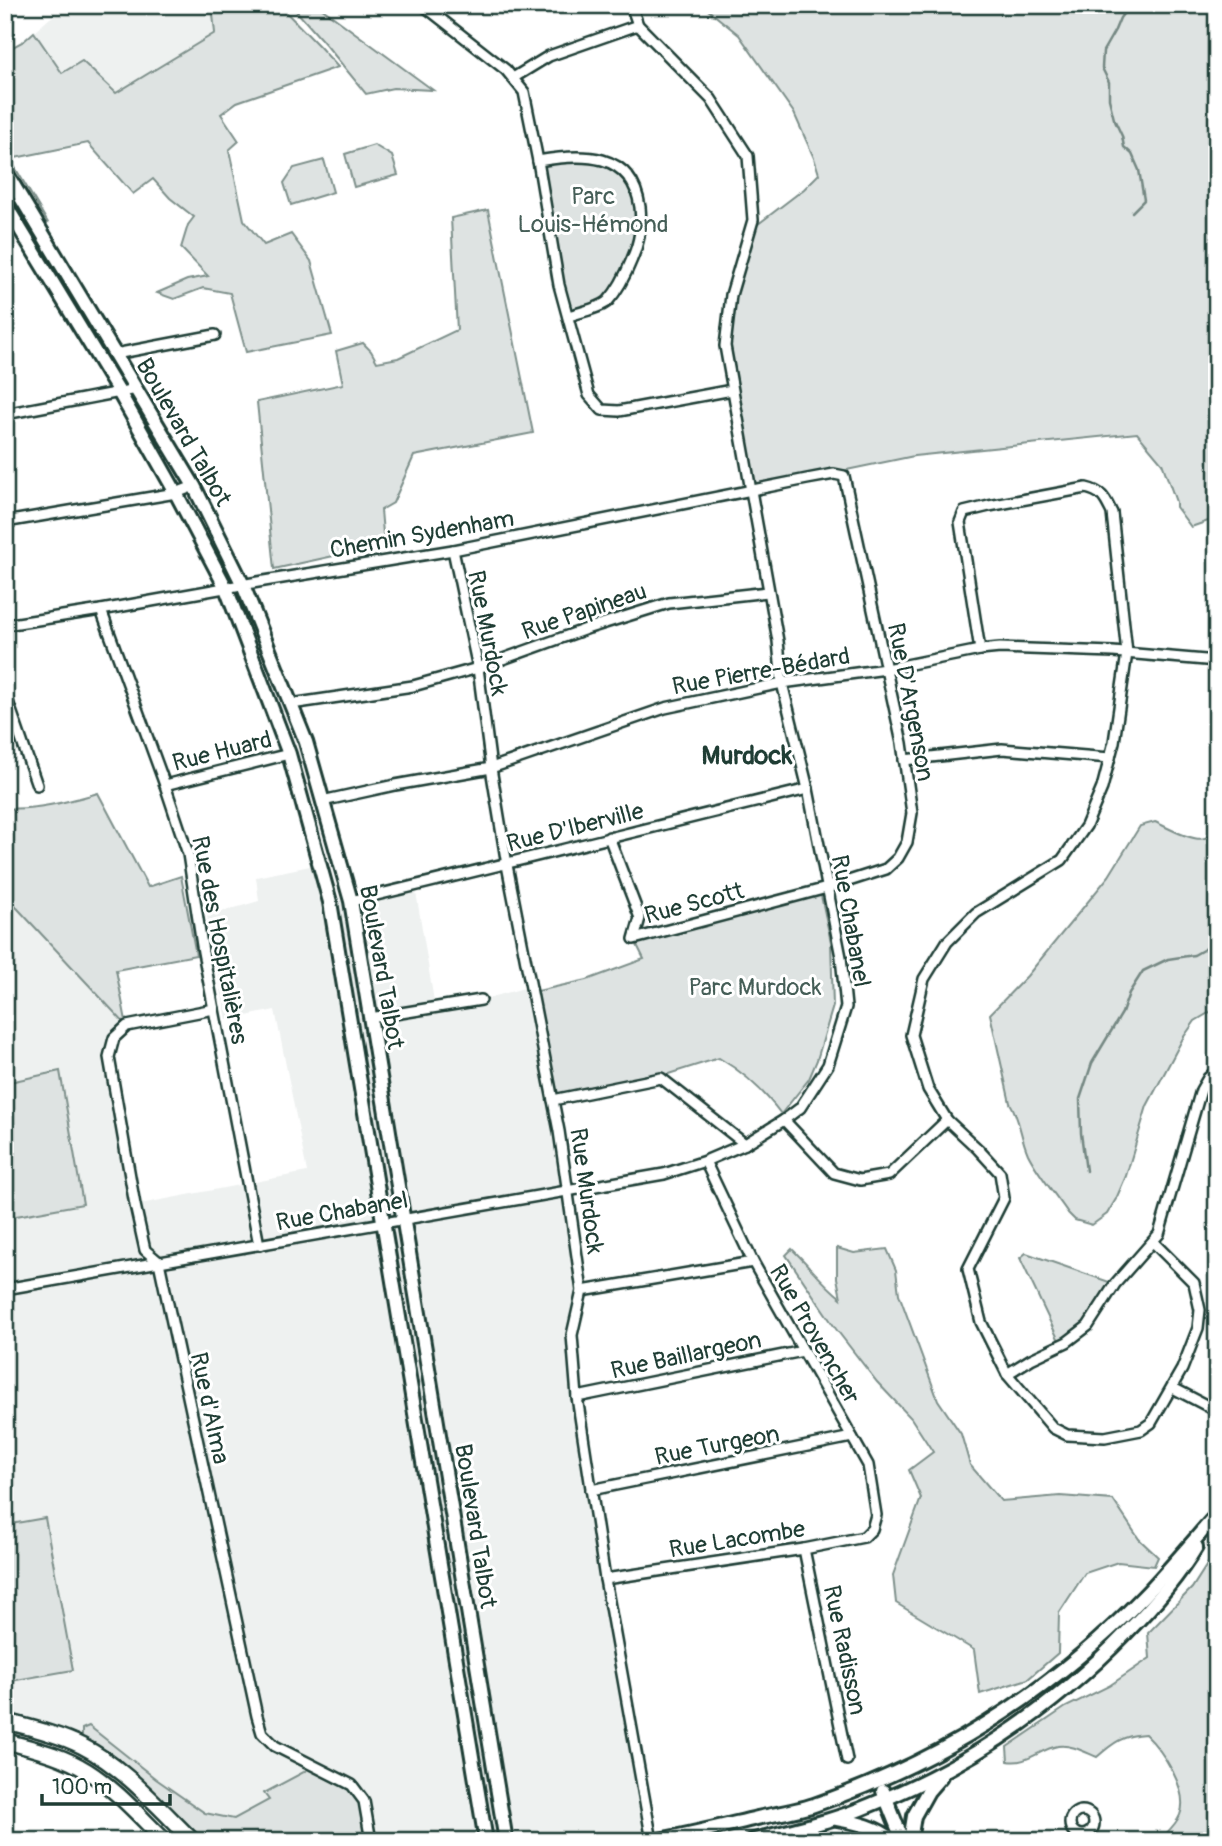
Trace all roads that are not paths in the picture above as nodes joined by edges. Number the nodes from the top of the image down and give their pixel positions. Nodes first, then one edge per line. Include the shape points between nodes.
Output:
1 (424, 5) edge
2 (631, 5) edge
3 (638, 25) junction
4 (513, 78) junction
5 (538, 161) junction
6 (5, 171) edge
7 (5, 204) edge
8 (568, 316) junction
9 (215, 335) dead end
10 (115, 354) junction
11 (136, 389) junction
12 (732, 390) junction
13 (119, 392) junction
14 (5, 414) edge
15 (844, 476) joint
16 (194, 486) junction
17 (750, 490) junction
18 (176, 493) junction
19 (5, 522) edge
20 (453, 550) junction
21 (243, 585) junction
22 (226, 588) junction
23 (768, 592) junction
24 (101, 610) junction
25 (5, 625) edge
26 (1217, 630) edge
27 (980, 650) junction
28 (1127, 653) junction
29 (1215, 661) edge
30 (478, 668) junction
31 (886, 669) junction
32 (782, 683) junction
33 (5, 693) edge
34 (291, 704) junction
35 (289, 754) junction
36 (1110, 758) junction
37 (904, 760) junction
38 (491, 768) junction
39 (37, 785) dead end
40 (165, 785) junction
41 (808, 789) junction
42 (322, 801) junction
43 (609, 838) junction
44 (507, 865) junction
45 (827, 888) junction
46 (351, 901) junction
47 (481, 1000) dead end
48 (214, 1009) junction
49 (370, 1018) junction
50 (1217, 1070) edge
51 (553, 1100) junction
52 (784, 1120) junction
53 (947, 1120) junction
54 (745, 1144) junction
55 (705, 1161) junction
56 (568, 1190) junction
57 (404, 1219) junction
58 (384, 1223) junction
59 (1153, 1242) junction
60 (259, 1245) junction
61 (159, 1262) junction
62 (752, 1262) junction
63 (5, 1289) edge
64 (582, 1291) junction
65 (803, 1351) junction
66 (1007, 1374) junction
67 (1173, 1388) junction
68 (577, 1397) junction
69 (1217, 1411) edge
70 (852, 1437) junction
71 (591, 1490) junction
72 (1214, 1517) edge
73 (872, 1529) joint
74 (804, 1549) junction
75 (605, 1579) junction
76 (5, 1721) edge
77 (5, 1741) edge
78 (847, 1760) dead end
79 (945, 1771) junction
80 (879, 1781) junction
81 (887, 1798) junction
82 (833, 1819) junction
83 (165, 1841) edge
84 (193, 1841) edge
85 (371, 1841) edge
86 (486, 1841) edge
87 (506, 1841) edge
88 (652, 1841) edge
89 (751, 1841) edge
90 (894, 1841) edge
91 (904, 1841) edge
92 (910, 1841) edge

1 - 4 street
2 - 3 street, Rue Chabanel
3 - 4 street via 549,56
3 - 12 street, Rue Chabanel via 710,99 748,156 753,220 731,295 725,346
4 - 5 street via 524,92
5 - 8 street
5 - 8 street via 589,156 629,175 638,194 641,235 623,279 606,303
6 - 10 main road, Boulevard Talbot
7 - 13 main road, Boulevard Talbot
8 - 12 street via 589,395 602,410 619,411
9 - 10 street
10 - 11 main road, Boulevard Talbot
11 - 13 street
11 - 16 main road, Boulevard Talbot
12 - 17 street, Rue Chabanel
13 - 14 street
13 - 18 main road, Boulevard Talbot
15 - 17 street, Chemin Sydenham
15 - 31 street, Rue D'Argenson
16 - 18 street
16 - 21 main road, Boulevard Talbot
17 - 20 street, Chemin Sydenham
17 - 23 street, Rue Chabanel
18 - 19 street
18 - 22 main road, Boulevard Talbot
20 - 21 street, Chemin Sydenham
20 - 30 street, Rue Murdock
21 - 22 street, Chemin Sydenham
21 - 34 main road, Boulevard Talbot
22 - 24 street, Chemin Sydenham
22 - 35 main road, Boulevard Talbot
23 - 30 street, Rue Papineau via 669,603
23 - 32 street, Rue Chabanel
24 - 25 street, Chemin Sydenham
24 - 40 street, Rue des Hospitalières
26 - 29 street
27 - 28 street, Rue Pierre-Bédard
27 - 28 street via 960,522 964,512 1086,488 1097,491 1112,513
27 - 31 street, Rue Pierre-Bédard
28 - 29 street, Rue Pierre-Bédard
28 - 36 street
30 - 34 street, Rue Papineau via 412,686
30 - 38 street, Rue Murdock
31 - 32 street, Rue Pierre-Bédard
31 - 37 street, Rue D'Argenson
32 - 38 street, Rue Pierre-Bédard via 665,708
32 - 41 street, Rue Chabanel
33 - 39 street
34 - 42 main road, Boulevard Talbot
35 - 40 street, Rue Huard
35 - 58 main road, Boulevard Talbot via 330,902
36 - 37 street via 1002,749
36 - 53 street via 1086,826 1062,860 976,914 947,942 924,979 911,1035 928,1089
37 - 45 street, Rue D'Argenson via 912,813 907,842 898,858 886,869
38 - 42 street, Rue Pierre-Bédard
38 - 44 street, Rue Murdock
40 - 48 street, Rue des Hospitalières via 188,854
41 - 43 street, Rue D'Iberville
41 - 45 street, Rue Chabanel
42 - 46 main road, Boulevard Talbot
43 - 44 street, Rue D'Iberville
43 - 45 street, Rue Scott via 640,918 634,939
44 - 46 street, Rue D'Iberville
44 - 51 street, Rue Murdock
45 - 52 street, Rue Chabanel via 846,1007 828,1065 800,1108
46 - 49 main road, Boulevard Talbot
47 - 49 street
48 - 60 street, Rue des Hospitalières
48 - 61 street, Rue d'Alma via 127,1026 114,1038 109,1057 145,1250
49 - 57 main road, Boulevard Talbot
50 - 59 street via 1201,1090
51 - 54 street via 661,1078
51 - 56 street, Rue Murdock
52 - 53 street via 834,1173 860,1180 889,1175
52 - 54 street, Rue Chabanel
53 - 66 street via 1000,1172 1004,1198 968,1269 981,1322
54 - 55 street, Rue Chabanel
55 - 56 street, Rue Chabanel via 664,1174
55 - 62 street, Rue Provencher
56 - 57 street, Rue Chabanel
56 - 64 street, Rue Murdock
57 - 58 street, Rue Chabanel
57 - 87 main road, Boulevard Talbot
58 - 60 street, Rue Chabanel
58 - 86 main road, Boulevard Talbot
59 - 66 street via 1115,1284 1088,1326
59 - 67 street via 1194,1283 1200,1310 1198,1328
60 - 61 street, Rue Chabanel
61 - 63 street, Rue Chabanel
61 - 85 street, Rue d'Alma via 262,1733 275,1746 352,1785 364,1801
62 - 64 street
62 - 65 street, Rue Provencher
64 - 68 street, Rue Murdock via 572,1335
65 - 68 street, Rue Baillargeon
65 - 70 street, Rue Provencher
66 - 67 street via 1053,1428 1068,1435 1105,1437 1142,1430
67 - 69 street
68 - 71 street, Rue Murdock
70 - 71 street, Rue Turgeon
70 - 73 street, Rue Provencher via 868,1465 873,1487 876,1515
71 - 75 street, Rue Murdock
72 - 79 main road via 1179,1573 1104,1656 1022,1724
72 - 80 main road via 1143,1597 1041,1686 946,1749
73 - 74 street, Rue Lacombe via 864,1537
74 - 75 street, Rue Lacombe
74 - 78 street, Rue Radisson
75 - 88 street, Rue Murdock
76 - 84 main road via 61,1737 98,1755
77 - 83 main road via 57,1756 88,1771
79 - 81 main road
79 - 92 main road via 914,1816
80 - 81 main road
80 - 88 main road via 811,1806
81 - 82 main road
81 - 91 main road
82 - 89 main road
82 - 90 main road via 865,1824

